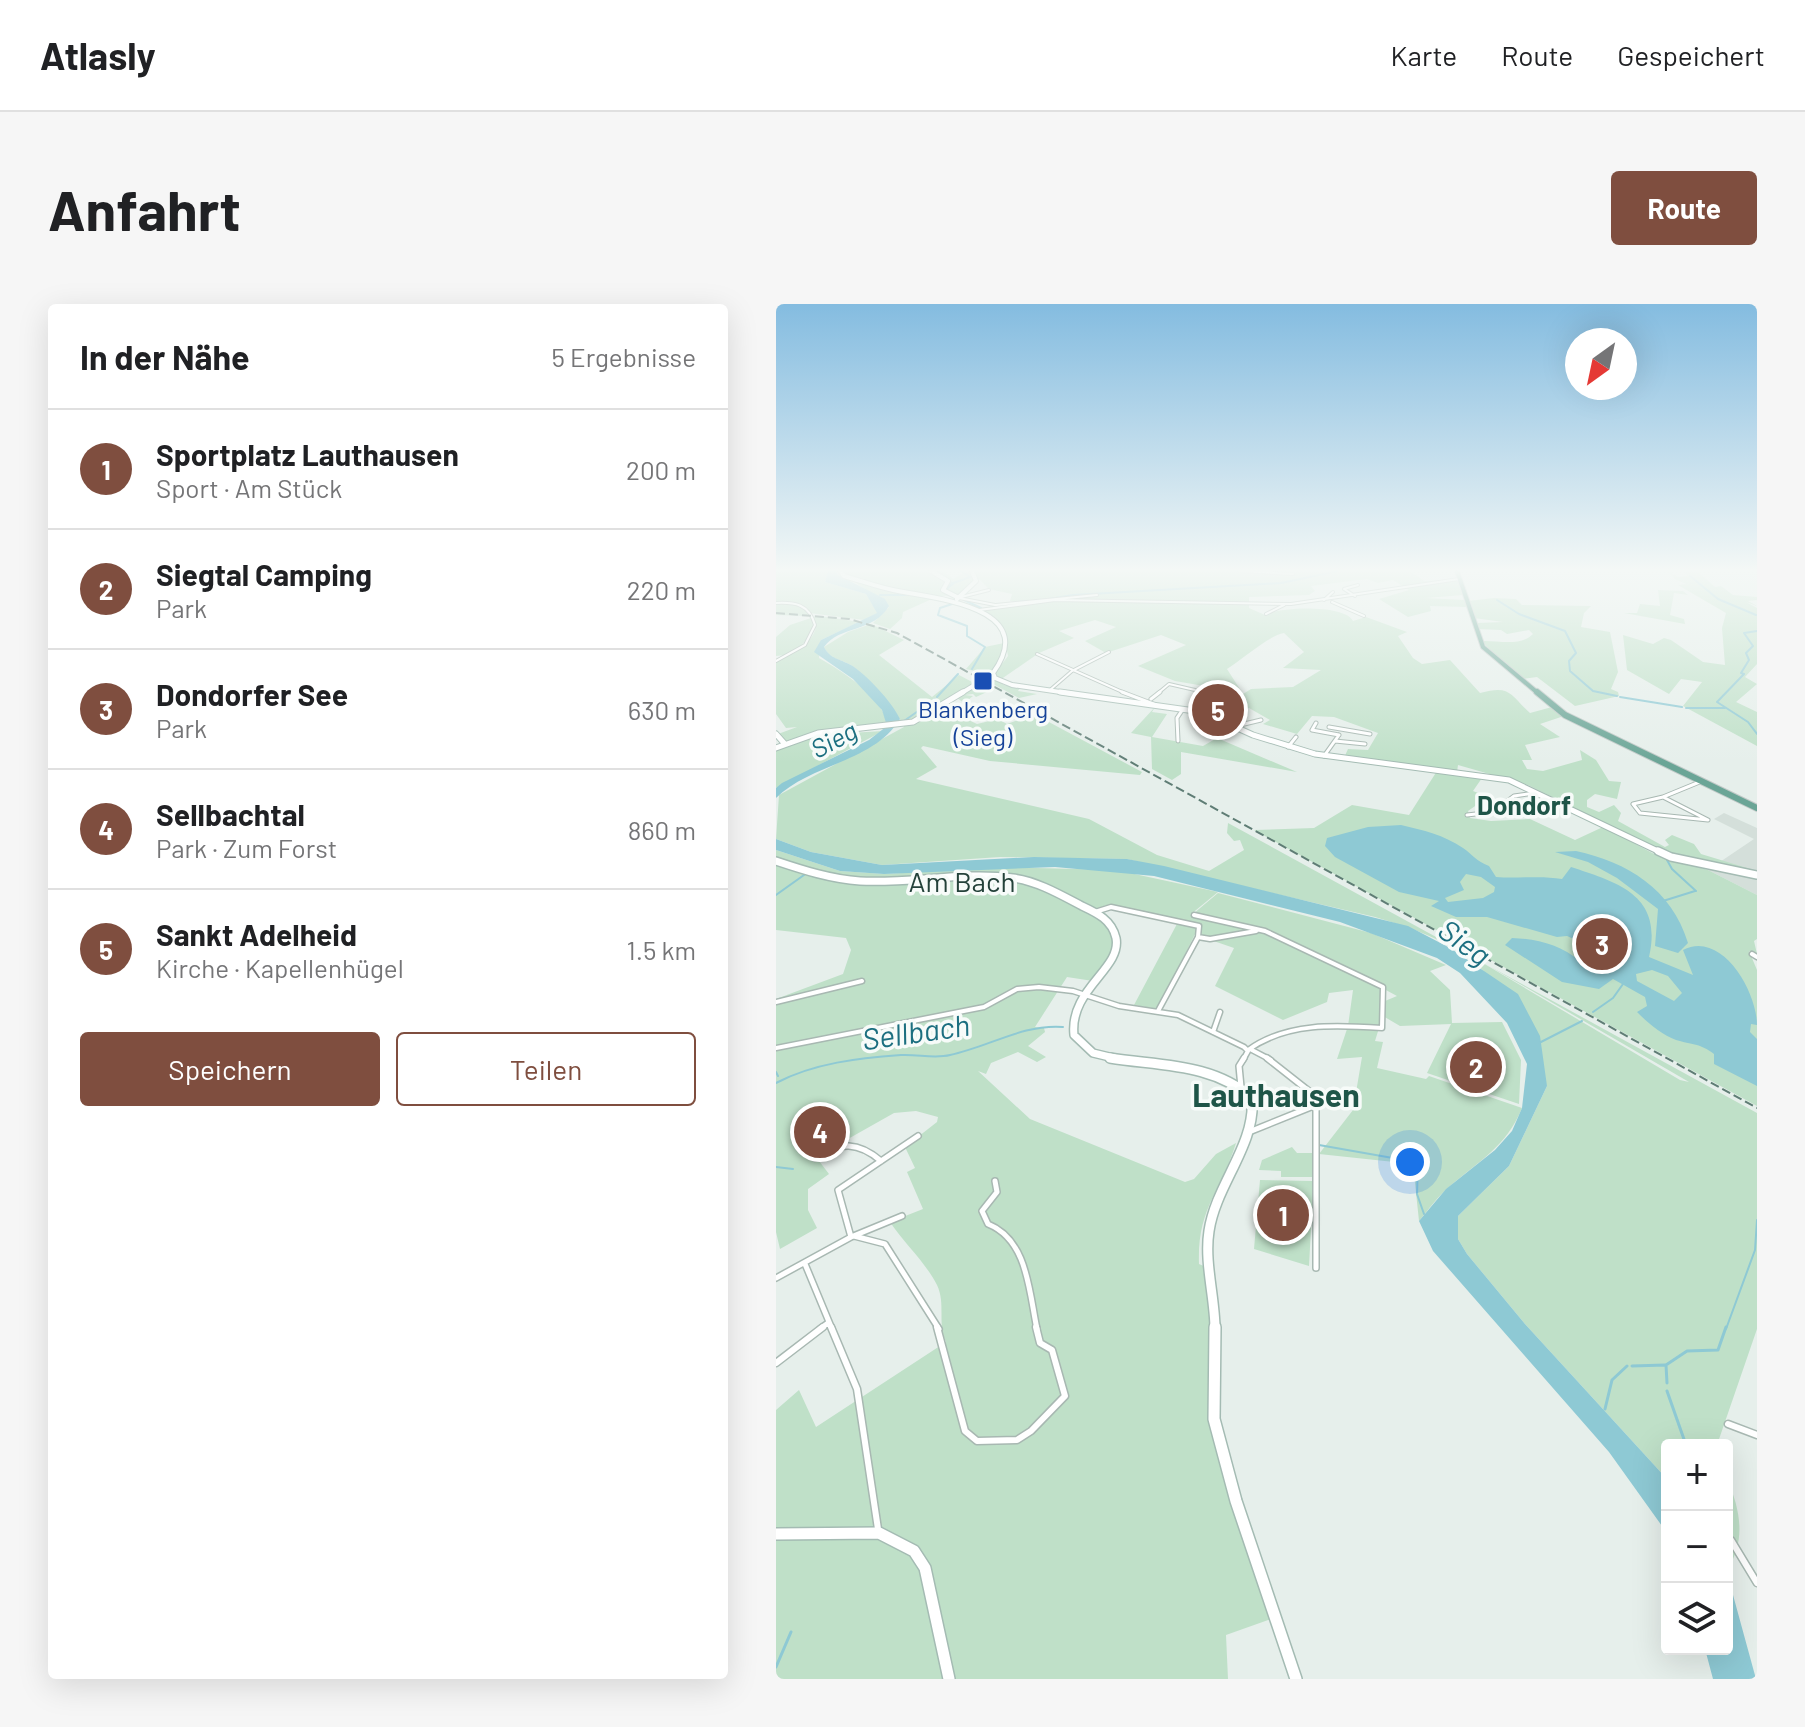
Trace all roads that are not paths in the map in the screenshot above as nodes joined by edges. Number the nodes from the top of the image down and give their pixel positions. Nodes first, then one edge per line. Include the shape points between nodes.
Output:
1 (809, 635) edge
2 (1004, 635) edge
3 (1478, 635) edge
4 (1109, 652) dead end
5 (1037, 654) dead end
6 (776, 661) edge
7 (1073, 670) junction
8 (992, 679) junction
9 (1050, 690) junction
10 (1195, 690) dead end
11 (1201, 690) dead end
12 (1188, 699) dead end
13 (1150, 700) junction
14 (1236, 700) dead end
15 (1196, 701) junction
16 (1204, 704) junction
17 (1156, 705) junction
18 (1183, 709) junction
19 (1194, 711) junction
20 (1261, 720) dead end
21 (1316, 723) dead end
22 (1234, 727) junction
23 (1329, 727) dead end
24 (1312, 730) junction
25 (1343, 730) junction
26 (776, 734) edge
27 (1370, 734) dead end
28 (1339, 735) junction
29 (1309, 736) dead end
30 (1296, 737) dead end
31 (1178, 741) dead end
32 (1335, 741) junction
33 (784, 743) junction
34 (1365, 744) dead end
35 (1288, 747) junction
36 (776, 748) edge
37 (1324, 756) junction
38 (1691, 781) junction
39 (1539, 793) junction
40 (1663, 797) junction
41 (1757, 808) edge
42 (1467, 815) dead end
43 (776, 861) edge
44 (1757, 875) edge
45 (1095, 912) junction
46 (1194, 915) dead end
47 (1258, 929) junction
48 (1198, 937) junction
49 (862, 981) dead end
50 (1085, 994) junction
51 (776, 1002) edge
52 (1158, 1011) junction
53 (1220, 1012) dead end
54 (1212, 1033) junction
55 (776, 1048) edge
56 (1248, 1050) junction
57 (1241, 1087) junction
58 (1319, 1096) junction
59 (1353, 1104) dead end
60 (1316, 1105) junction
61 (1249, 1132) junction
62 (918, 1136) dead end
63 (815, 1158) dead end
64 (881, 1161) junction
65 (995, 1181) dead end
66 (902, 1216) dead end
67 (852, 1236) junction
68 (805, 1264) junction
69 (1316, 1268) dead end
70 (776, 1278) edge
71 (829, 1322) junction
72 (776, 1363) edge
73 (1728, 1424) dead end
74 (1757, 1435) edge
75 (879, 1533) junction
76 (776, 1534) edge
77 (1733, 1543) edge
78 (1757, 1583) edge
79 (949, 1679) edge
80 (1296, 1679) edge

1 - 6 street via 805,645
2 - 8 street via 1006,655
3 - 38 main road via 1489,654 1570,718
4 - 7 street
5 - 7 street
7 - 9 street
7 - 13 street
8 - 9 street
8 - 33 street, bridge via 901,725 818,733
9 - 17 street
10 - 13 street via 1169,684
11 - 15 street
12 - 15 street
13 - 17 street
14 - 16 street via 1225,706
15 - 16 street
16 - 19 street
17 - 18 street
18 - 19 street
18 - 31 street via 1177,718
19 - 22 street
20 - 22 street
21 - 24 street
22 - 35 street
23 - 25 street
24 - 28 street
24 - 29 street
25 - 27 street
25 - 28 street
26 - 33 street
28 - 32 street
30 - 35 street
32 - 34 street
32 - 37 street
33 - 36 street
35 - 37 street
37 - 39 street via 1496,777
38 - 40 street
38 - 41 main road via 1702,781
39 - 42 street via 1514,796 1493,812
39 - 44 street via 1681,860
40 - 40 street via 1707,819 1708,820 1640,813 1633,804
43 - 45 street, Am Bach via 867,882 1014,878
45 - 48 street via 1111,907 1195,924
45 - 50 street via 1113,928 1117,942 1110,963
46 - 47 street
47 - 48 street
47 - 56 street via 1383,987 1382,1028 1338,1023 1264,1039
48 - 52 street
49 - 51 street
50 - 52 street
50 - 55 street via 1024,987 984,1007
50 - 57 street via 1071,1026 1094,1053 1176,1066
52 - 54 street
53 - 54 street
54 - 56 street
56 - 57 street via 1238,1071
56 - 58 street via 1278,1063
57 - 61 street via 1255,1107
58 - 59 street
58 - 60 street
60 - 61 street
60 - 69 street
61 - 80 street via 1218,1197 1208,1233 1215,1322 1214,1419
62 - 64 street
63 - 64 street via 840,1145 867,1147
64 - 67 street via 838,1190
65 - 67 street via 997,1192 982,1211 988,1224 1006,1232 1015,1250 1027,1278 1040,1343 1052,1350 1065,1389 1065,1396 1017,1440 977,1441 965,1431 941,1333 885,1244
66 - 67 street
67 - 68 street
68 - 70 street
68 - 71 street
71 - 72 street
71 - 75 street via 857,1389
73 - 74 street
75 - 76 street
75 - 79 street via 914,1551 925,1568
77 - 78 street

